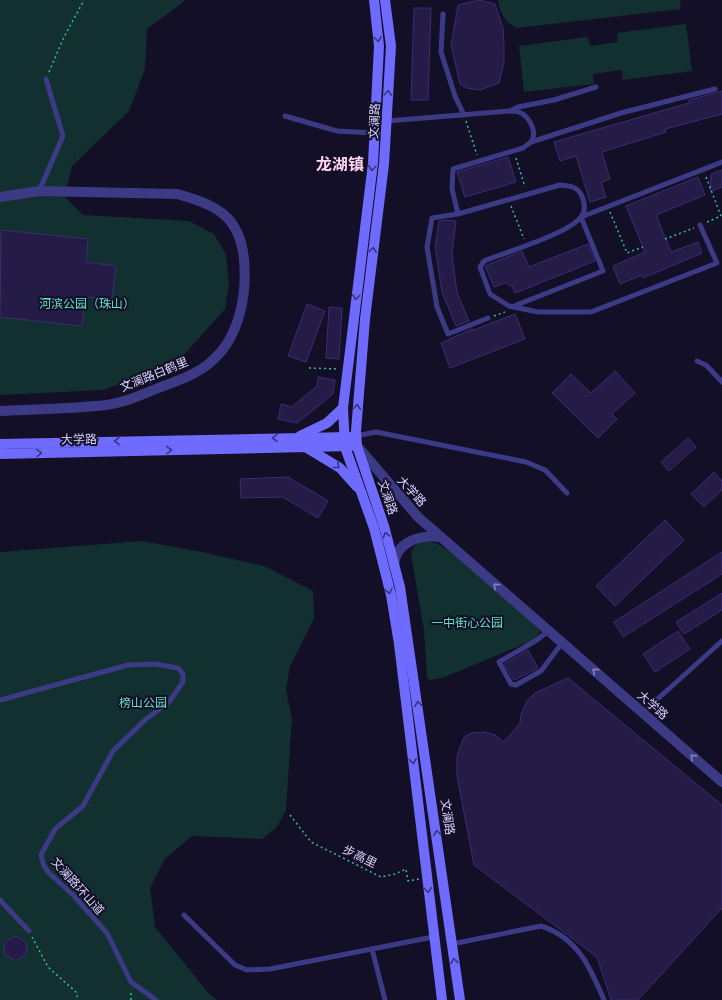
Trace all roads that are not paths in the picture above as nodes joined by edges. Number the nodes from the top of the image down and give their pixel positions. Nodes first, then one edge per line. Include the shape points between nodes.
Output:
1 (374, 0) edge
2 (385, 0) edge
3 (443, 14) dead end
4 (46, 79) road end
5 (596, 87) dead end
6 (715, 89) dead end
7 (509, 111) junction
8 (464, 115) junction
9 (285, 116) dead end
10 (386, 122) junction
11 (375, 133) junction
12 (531, 142) junction
13 (722, 162) edge
14 (39, 191) junction
15 (0, 197) edge
16 (458, 214) junction
17 (581, 217) junction
18 (700, 225) road end
19 (515, 307) junction
20 (488, 318) road end
21 (697, 361) dead end
22 (722, 382) edge
23 (343, 408) junction
24 (0, 411) edge
25 (297, 438) junction
26 (356, 441) junction
27 (345, 442) junction
28 (0, 444) edge
29 (306, 447) junction
30 (0, 454) edge
31 (362, 493) junction
32 (567, 493) dead end
33 (440, 537) junction
34 (394, 565) junction
35 (548, 631) junction
36 (722, 641) edge
37 (562, 643) junction
38 (0, 700) edge
39 (642, 713) junction
40 (722, 782) edge
41 (0, 900) edge
42 (184, 915) dead end
43 (29, 931) road end
44 (433, 937) junction
45 (452, 944) junction
46 (372, 949) junction
47 (156, 1000) edge
48 (385, 1000) edge
49 (442, 1000) edge
50 (460, 1000) edge
51 (604, 1000) edge

1 -> 11 main road, 文澜路 via 379,46
10 -> 2 main road, 文澜路 via 390,46
3 - 8 lane via 441,52
4 - 14 lane via 63,136
5 - 7 lane via 554,100 518,106
6 - 12 lane via 621,113
7 - 8 lane
7 - 12 lane via 518,112 526,117 532,126
8 - 10 lane
9 - 11 lane via 324,129
26 -> 10 main road, 文澜路 via 356,410 384,164
11 -> 23 main road, 文澜路
12 - 16 lane via 523,148 453,169 452,189
13 - 17 lane
14 - 15 street, 文澜路白鹤里
14 - 24 street, 文澜路白鹤里 via 177,194 209,205 234,223 240,237 245,270 242,300 236,324 223,349 202,368 183,378 136,397 107,405
16 - 17 lane via 560,185 574,186 581,193 584,203
16 - 20 lane via 432,218 427,247 437,307 448,334
17 - 19 lane via 603,271
17 - 19 lane via 567,229 484,261 480,267 490,294
18 - 19 lane via 717,263 590,312 538,312
21 - 22 lane via 706,365
23 - 25 main road via 327,423
23 - 27 main road, 文澜路
25 - 27 main road, 大学路
25 -> 28 main road, 大学路
26 - 27 main road, 大学路
26 - 32 lane via 376,432 526,462 545,470
26 - 33 street, 大学路 via 418,517
34 -> 26 main road, 文澜路
27 - 29 main road, 大学路
27 - 31 main road, 文澜路
30 -> 29 main road, 大学路
29 -> 31 main road via 340,468
31 -> 44 main road, 文澜路 via 389,587 399,644
33 - 34 street via 422,537 406,543 397,553
35 -> 33 street, 大学路
45 -> 34 main road, 文澜路 via 400,587
35 - 37 street, 大学路
35 - 37 lane via 499,662 511,684 516,685 541,671
36 - 39 lane
39 -> 37 street, 大学路
38 - 47 lane, 文澜路环山道 via 128,665 169,665 178,668 183,674 183,682 169,702 113,751 83,806 55,829 41,855 48,872 74,896 107,933 132,982
40 -> 39 street, 大学路
41 - 43 lane
42 - 46 lane via 235,964 247,970 270,969
44 - 46 lane
44 - 49 main road, 文澜路
50 -> 45 main road, 文澜路
45 - 51 lane via 541,926 550,929 581,955 590,968
46 - 48 lane

